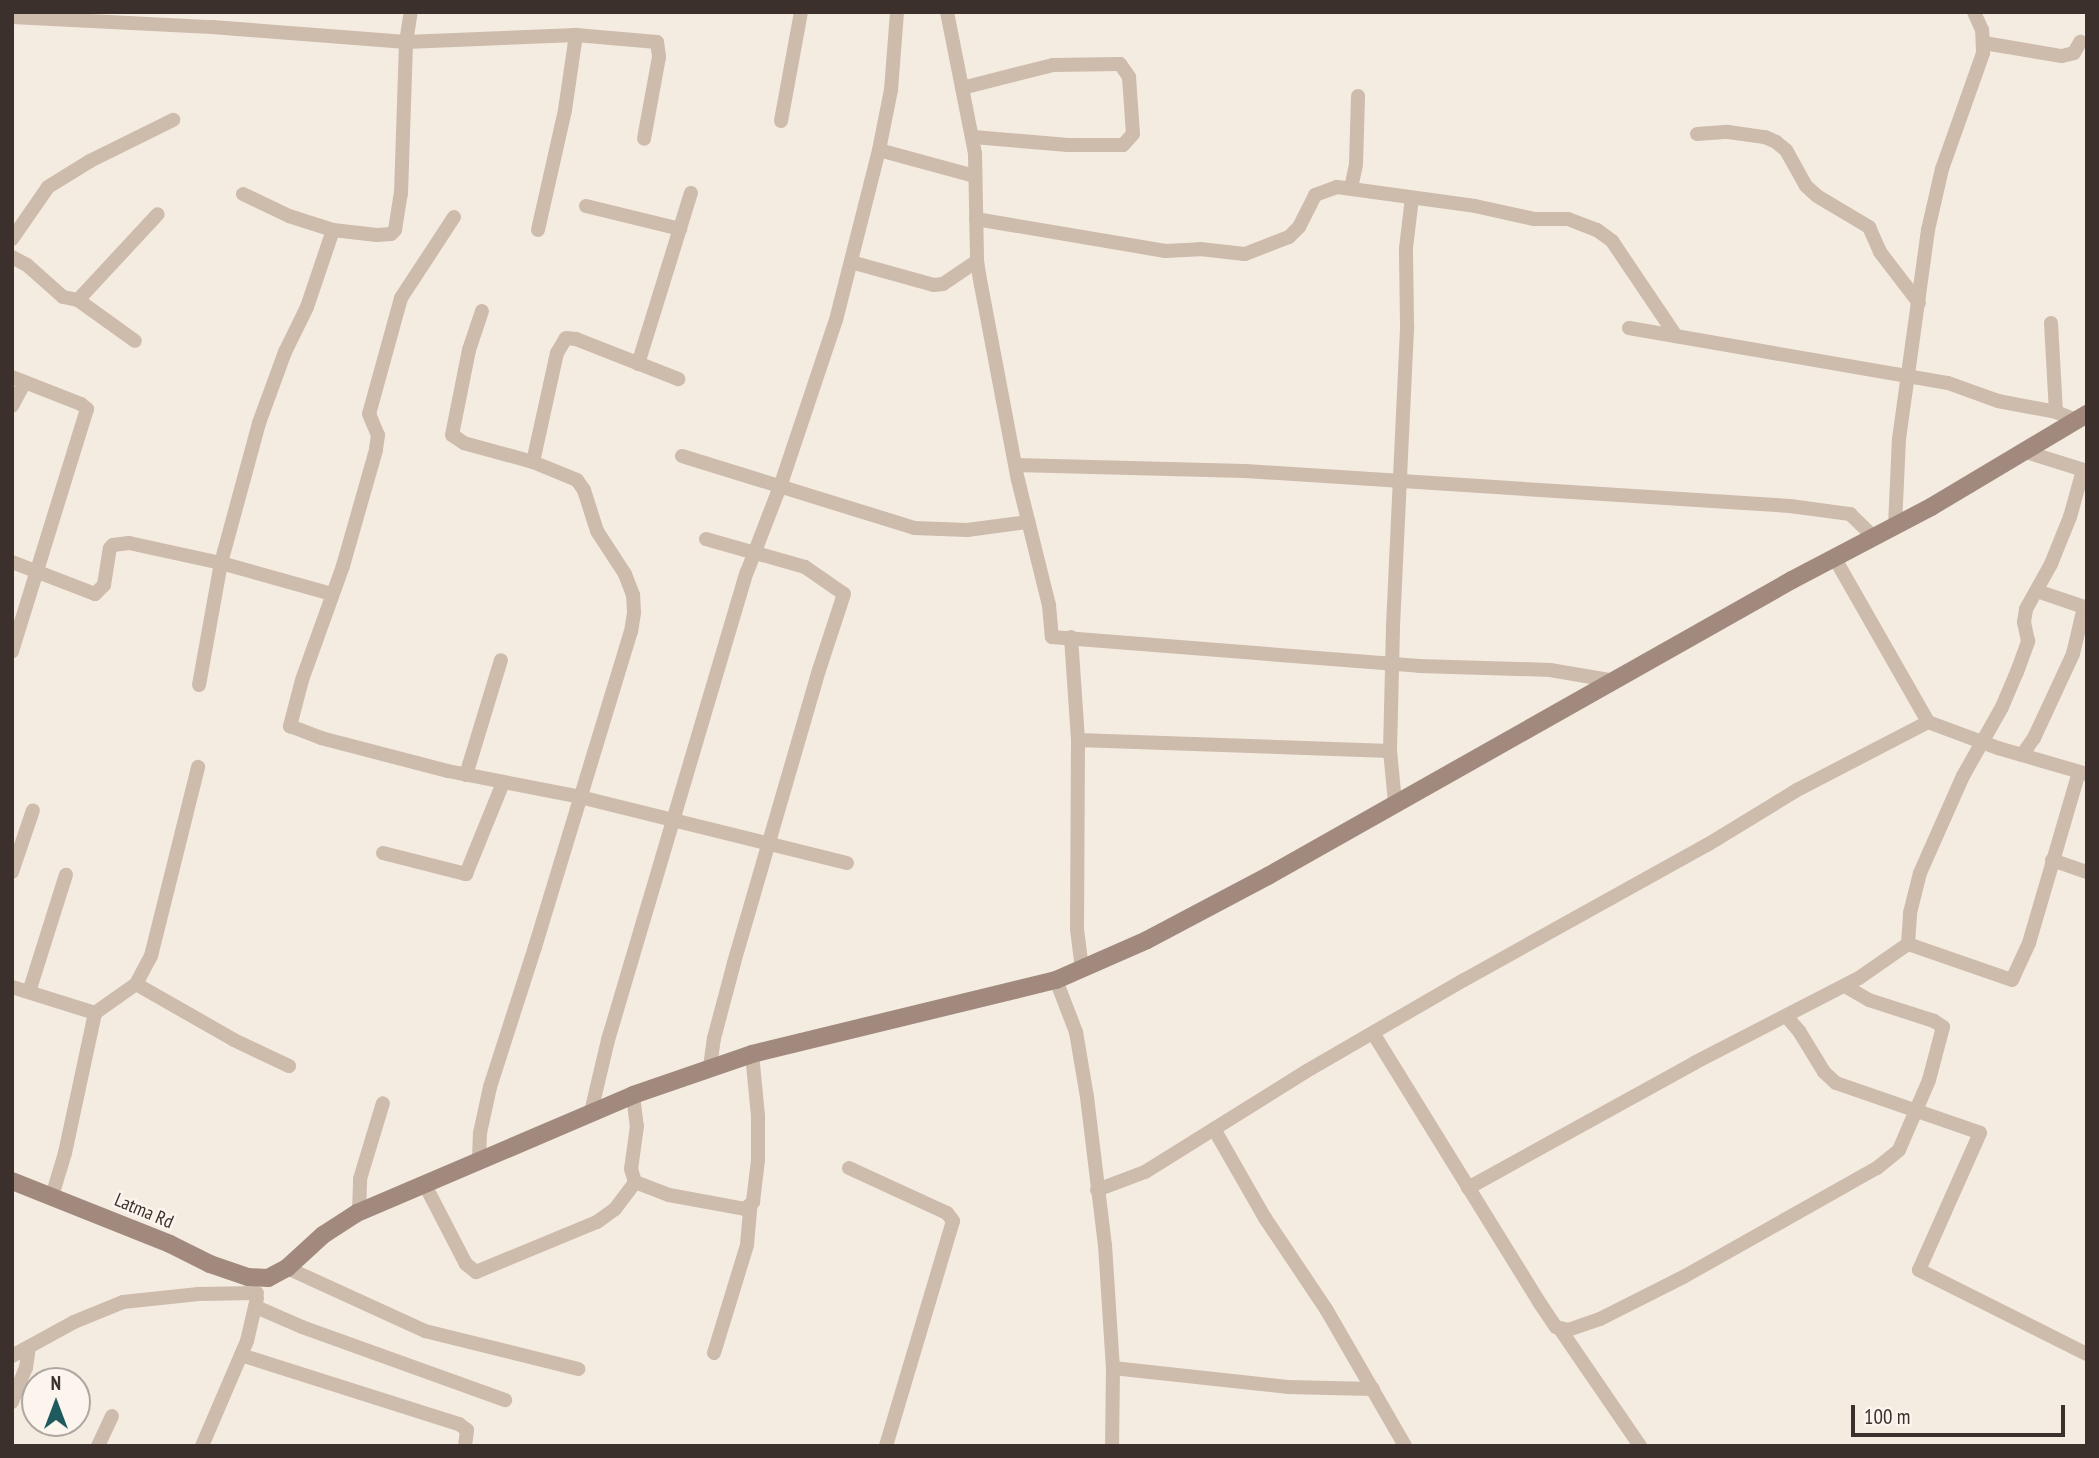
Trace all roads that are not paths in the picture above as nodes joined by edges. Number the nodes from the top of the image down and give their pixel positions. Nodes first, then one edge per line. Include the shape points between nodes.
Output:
1 (411, 12) edge
2 (801, 12) edge
3 (897, 12) edge
4 (947, 12) edge
5 (1974, 12) edge
6 (62, 15) edge
7 (12, 17) edge
8 (162, 18) edge
9 (576, 35) junction
10 (406, 42) junction
11 (1984, 43) junction
12 (2080, 43) dead end
13 (962, 88) junction
14 (1358, 96) dead end
15 (173, 120) dead end
16 (781, 121) dead end
17 (1697, 134) dead end
18 (973, 137) junction
19 (644, 139) dead end
20 (879, 150) junction
21 (975, 176) junction
22 (1351, 188) junction
23 (691, 193) dead end
24 (243, 194) dead end
25 (1412, 198) junction
26 (586, 206) dead end
27 (159, 214) dead end
28 (454, 217) dead end
29 (976, 219) junction
30 (680, 229) junction
31 (333, 230) junction
32 (538, 230) dead end
33 (12, 239) edge
34 (12, 257) edge
35 (977, 261) junction
36 (851, 262) junction
37 (78, 300) junction
38 (1919, 303) junction
39 (482, 311) dead end
40 (2051, 323) dead end
41 (1629, 328) dead end
42 (1676, 336) junction
43 (135, 341) dead end
44 (638, 364) junction
45 (1909, 375) junction
46 (19, 379) edge
47 (678, 379) dead end
48 (12, 406) edge
49 (2056, 412) junction
50 (2084, 417) edge
51 (2023, 451) junction
52 (682, 456) dead end
53 (533, 462) junction
54 (1016, 465) junction
55 (2085, 470) edge
56 (1401, 483) junction
57 (781, 484) junction
58 (1028, 522) junction
59 (1895, 526) junction
60 (1874, 537) junction
61 (706, 539) dead end
62 (753, 552) junction
63 (1834, 557) junction
64 (12, 562) edge
65 (221, 563) junction
66 (36, 572) junction
67 (2037, 591) junction
68 (332, 594) junction
69 (1071, 638) junction
70 (12, 652) edge
71 (501, 660) dead end
72 (1393, 662) junction
73 (1615, 681) junction
74 (199, 685) dead end
75 (1928, 722) junction
76 (1078, 740) junction
77 (1983, 743) junction
78 (1390, 751) junction
79 (2022, 755) junction
80 (198, 767) dead end
81 (2083, 773) edge
82 (466, 775) junction
83 (503, 783) junction
84 (580, 797) junction
85 (1395, 802) junction
86 (33, 810) dead end
87 (673, 820) junction
88 (768, 843) junction
89 (383, 853) dead end
90 (2052, 860) junction
91 (847, 863) dead end
92 (12, 872) edge
93 (2087, 872) edge
94 (66, 875) dead end
95 (1908, 944) junction
96 (1082, 969) junction
97 (1056, 980) junction
98 (136, 984) junction
99 (1845, 986) junction
100 (12, 987) edge
101 (29, 992) junction
102 (95, 1013) junction
103 (1786, 1016) junction
104 (1373, 1033) junction
105 (752, 1054) junction
106 (289, 1066) dead end
107 (710, 1068) junction
108 (633, 1095) junction
109 (383, 1103) dead end
110 (591, 1112) junction
111 (1914, 1112) junction
112 (1214, 1129) junction
113 (479, 1160) junction
114 (849, 1168) dead end
115 (12, 1181) edge
116 (635, 1182) junction
117 (425, 1185) junction
118 (1468, 1188) junction
119 (1097, 1190) junction
120 (52, 1196) junction
121 (750, 1207) junction
122 (359, 1212) junction
123 (287, 1268) junction
124 (258, 1293) junction
125 (1560, 1329) junction
126 (29, 1347) junction
127 (714, 1353) dead end
128 (241, 1354) junction
129 (2087, 1354) edge
130 (12, 1356) edge
131 (1113, 1368) junction
132 (578, 1369) dead end
133 (1373, 1389) junction
134 (505, 1400) dead end
135 (12, 1402) edge
136 (112, 1416) dead end
137 (98, 1446) edge
138 (202, 1446) edge
139 (465, 1446) edge
140 (886, 1446) edge
141 (1112, 1446) edge
142 (1405, 1446) edge
143 (1640, 1446) edge

1 - 10 street
2 - 16 street
3 - 20 street via 891,90
4 - 13 street
5 - 11 street
6 - 7 street
6 - 8 street
8 - 10 street
9 - 10 street
9 - 19 street via 659,43
9 - 32 street via 565,110
10 - 31 street via 401,194 395,230 377,235
11 - 12 street via 2062,56 2074,53
11 - 38 street via 1942,169
13 - 18 street
13 - 18 street via 1053,65 1120,64 1129,77 1133,134 1123,145
14 - 22 street
15 - 33 street via 48,187
17 - 38 street via 1738,133 1776,142 1817,197 1870,227 1880,253
18 - 21 street
20 - 21 street
20 - 36 street
21 - 29 street
22 - 25 street
22 - 29 street via 1323,190 1310,201 1299,227 1289,237 1245,254 1165,251
23 - 30 street
24 - 31 street
25 - 42 street via 1534,219 1568,219 1597,230 1620,251
25 - 56 street via 1406,248
26 - 30 street
27 - 37 street
28 - 68 street via 408,284 398,309 369,414 378,435 376,450
29 - 35 street
30 - 44 street
31 - 65 street via 259,423
34 - 37 street via 63,297
35 - 36 street via 943,284 934,285
35 - 54 street
36 - 57 street
37 - 43 street
38 - 45 street
39 - 53 street via 452,435 464,443
40 - 49 street
41 - 42 street
42 - 45 street
44 - 47 street
44 - 53 street via 576,339 563,340
45 - 49 street
45 - 59 street via 1899,439
46 - 48 street
46 - 66 street via 87,409
49 - 50 street
50 - 51 street
51 - 55 street
51 - 59 street
52 - 57 street
53 - 84 street via 581,485 590,517 633,595 631,632
54 - 56 street via 1245,471
54 - 58 street
55 - 67 street
56 - 60 street via 1834,511 1857,517
56 - 72 street
57 - 58 street via 914,528 967,530
57 - 62 street
58 - 69 street via 1049,605 1052,637
59 - 60 street
60 - 63 street
61 - 62 street
62 - 87 street
62 - 88 street via 805,567 844,594
63 - 73 street
63 - 75 street
64 - 66 street
65 - 66 street via 119,543 110,548 104,585 98,593
65 - 68 street
65 - 74 street
66 - 70 street
67 - 77 street via 2024,616 2027,647
67 - 79 street via 2084,607 2073,654
68 - 82 street via 290,726
69 - 72 street
69 - 76 street
71 - 82 street
72 - 73 street via 1550,670
72 - 78 street
73 - 85 street
75 - 77 street
75 - 104 street via 1797,790
76 - 78 street
76 - 96 street via 1077,929
77 - 79 street
77 - 95 street via 1962,776 1920,873
78 - 85 street
79 - 81 street
80 - 98 street via 151,956
81 - 90 street
82 - 83 street
83 - 84 street
83 - 89 street via 466,874
84 - 87 street
84 - 113 street via 490,1087
85 - 96 street via 1268,876
86 - 92 street
87 - 88 street
87 - 110 street
88 - 91 street
88 - 107 street via 717,1023
90 - 93 street
90 - 95 street via 2029,943 2012,980
94 - 101 street
95 - 99 street
96 - 97 street
97 - 105 street
97 - 119 street via 1083,1065
98 - 102 street
98 - 106 street
99 - 103 street
99 - 111 street via 1869,1000 1942,1026 1933,1069
100 - 101 street
101 - 102 street
102 - 120 street
103 - 111 street via 1830,1079
103 - 118 street
104 - 112 street
104 - 118 street
105 - 107 street
105 - 121 street via 758,1160
107 - 108 street
108 - 110 street
108 - 116 street via 637,1126 631,1169
109 - 122 street via 360,1179
110 - 113 street
111 - 125 street via 1899,1150 1877,1168 1685,1276 1600,1319
111 - 129 street via 1980,1133 1919,1270
112 - 119 street via 1145,1172
112 - 133 street
113 - 117 street
114 - 140 street via 953,1218
115 - 120 street, Latma Rd
116 - 117 street via 615,1209 597,1222 476,1272 466,1264
116 - 121 street via 724,1207
117 - 122 street
118 - 125 street
119 - 131 street
120 - 124 street, Latma Rd via 170,1244
121 - 127 street via 747,1245
122 - 123 street via 323,1235
123 - 124 street
123 - 132 street via 425,1331
124 - 126 street via 123,1302
124 - 128 street
124 - 134 street via 302,1327
125 - 143 street
126 - 130 street
126 - 135 street
128 - 138 street
128 - 139 street via 459,1424 467,1430
131 - 133 street via 1287,1387
131 - 141 street
133 - 142 street
136 - 137 street

